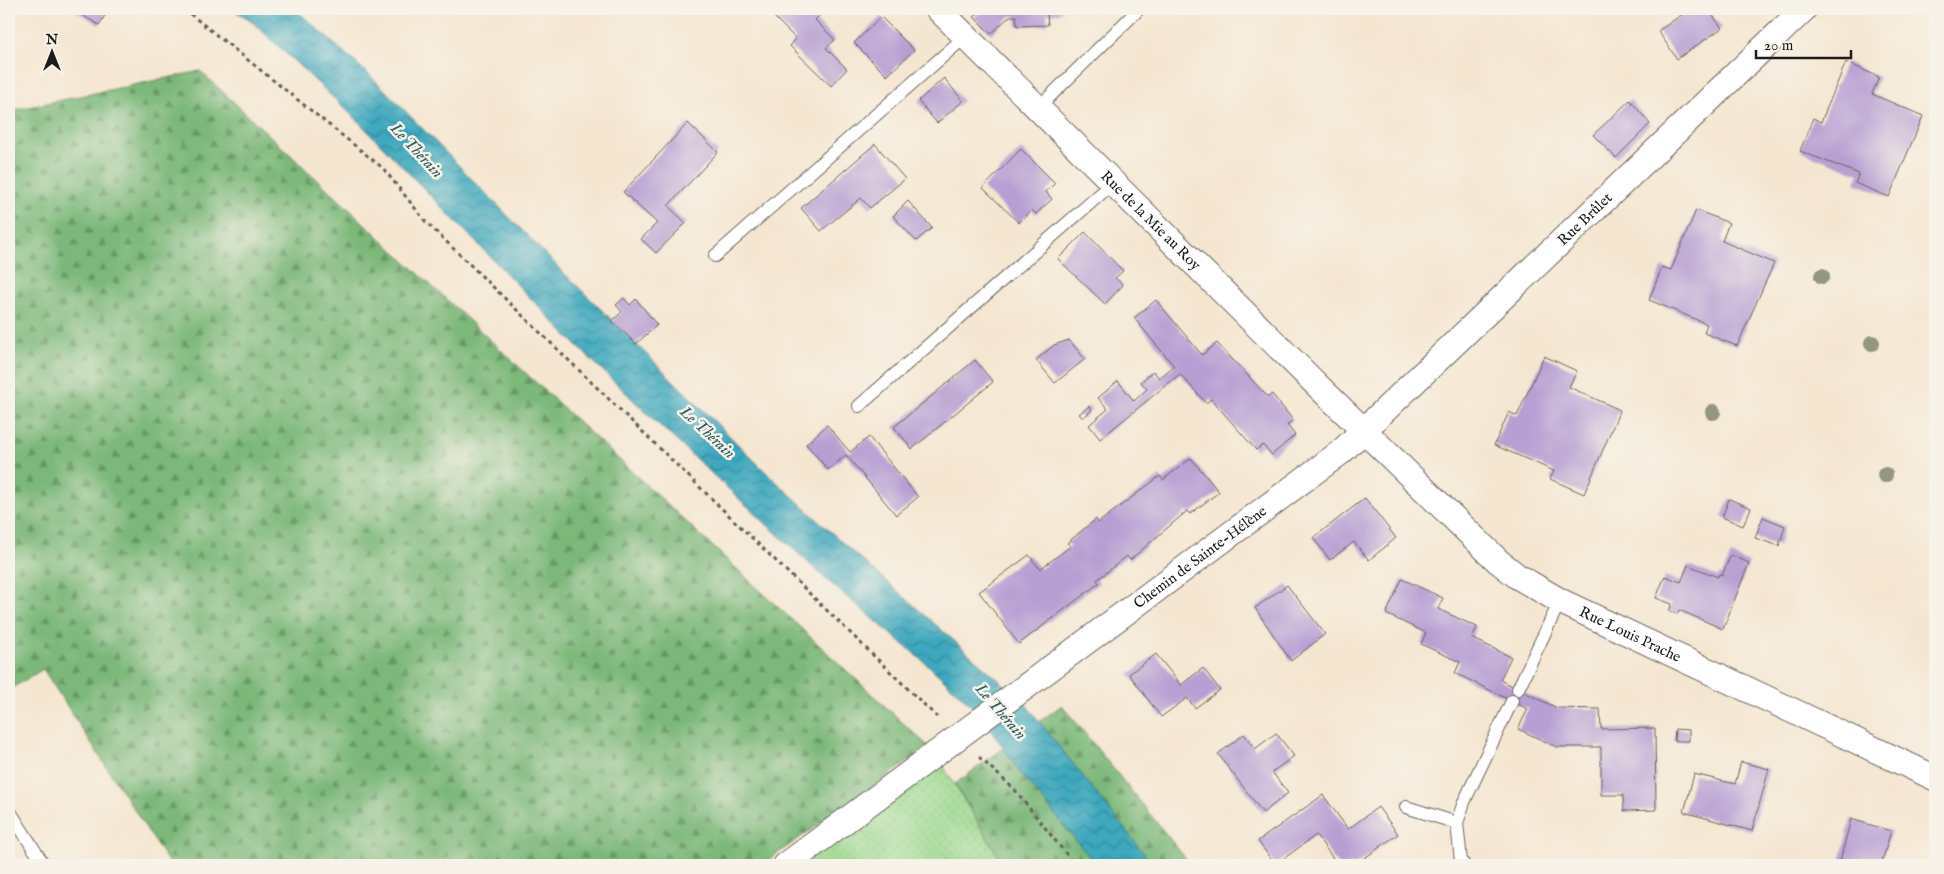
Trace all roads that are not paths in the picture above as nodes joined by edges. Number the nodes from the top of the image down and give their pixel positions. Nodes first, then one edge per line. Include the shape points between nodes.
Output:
1 (938, 9) edge
2 (1139, 9) edge
3 (1792, 13) edge
4 (966, 36) junction
5 (1038, 108) junction
6 (1114, 183) junction
7 (715, 256) dead end
8 (859, 406) dead end
9 (1365, 430) junction
10 (1560, 601) junction
11 (1518, 689) dead end
12 (1512, 701) dead end
13 (1935, 778) edge
14 (1406, 807) dead end
15 (9, 810) edge
16 (1457, 823) junction
17 (44, 865) edge
18 (786, 865) edge
19 (1464, 865) edge

1 - 4 street, Rue de la Mie au Roy
2 - 5 lane
3 - 9 street, Rue Brûlet
4 - 5 street, Rue de la Mie au Roy
4 - 7 lane
5 - 6 street, Rue de la Mie au Roy
6 - 8 lane
6 - 9 street, Rue de la Mie au Roy
9 - 10 street, Rue Louis Prache via 1498,561
9 - 18 street, Chemin de Sainte-Hélène via 1341,452
10 - 11 lane
10 - 13 street, Rue Louis Prache
12 - 16 lane
14 - 16 lane
15 - 17 lane
16 - 19 lane

